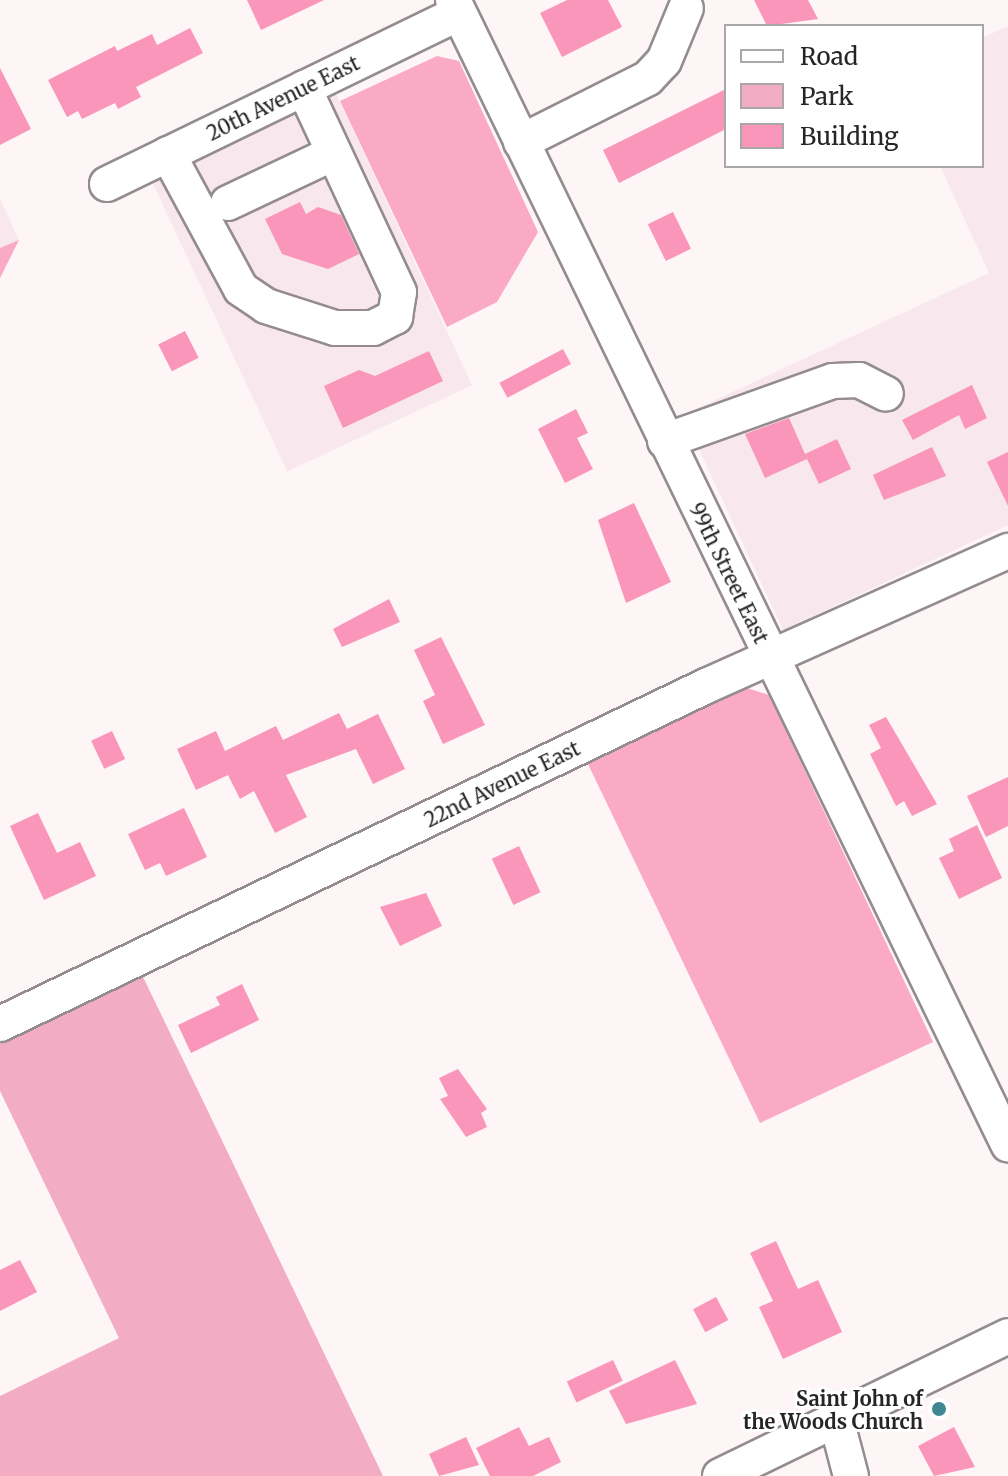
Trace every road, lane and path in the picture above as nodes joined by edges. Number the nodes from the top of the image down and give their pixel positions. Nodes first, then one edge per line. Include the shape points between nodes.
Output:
1 (456, 6) edge
2 (686, 8) dead end
3 (304, 88) junction
4 (521, 142) junction
5 (334, 153) junction
6 (168, 154) junction
7 (107, 184) dead end
8 (228, 203) dead end
9 (886, 394) dead end
10 (665, 441) junction
11 (1008, 551) edge
12 (771, 662) junction
13 (0, 1024) edge
14 (1008, 1144) edge
15 (1008, 1336) edge
16 (836, 1419) junction
17 (720, 1476) edge
18 (851, 1476) edge

1 - 3 street, 20th Avenue East
1 - 4 street, 99th Street East
2 - 4 street via 664,61 648,78
3 - 5 street
3 - 6 street, 20th Avenue East
4 - 10 street, 99th Street East
5 - 6 street via 402,305 395,317 365,331 266,306 241,289
5 - 8 street
6 - 7 street, 20th Avenue East
9 - 10 street via 859,380 833,381
10 - 12 street, 99th Street East
11 - 12 street, 22nd Avenue East
12 - 13 street, 22nd Avenue East via 706,686
12 - 14 street, 99th Street East
15 - 16 street
16 - 17 street
16 - 18 street

